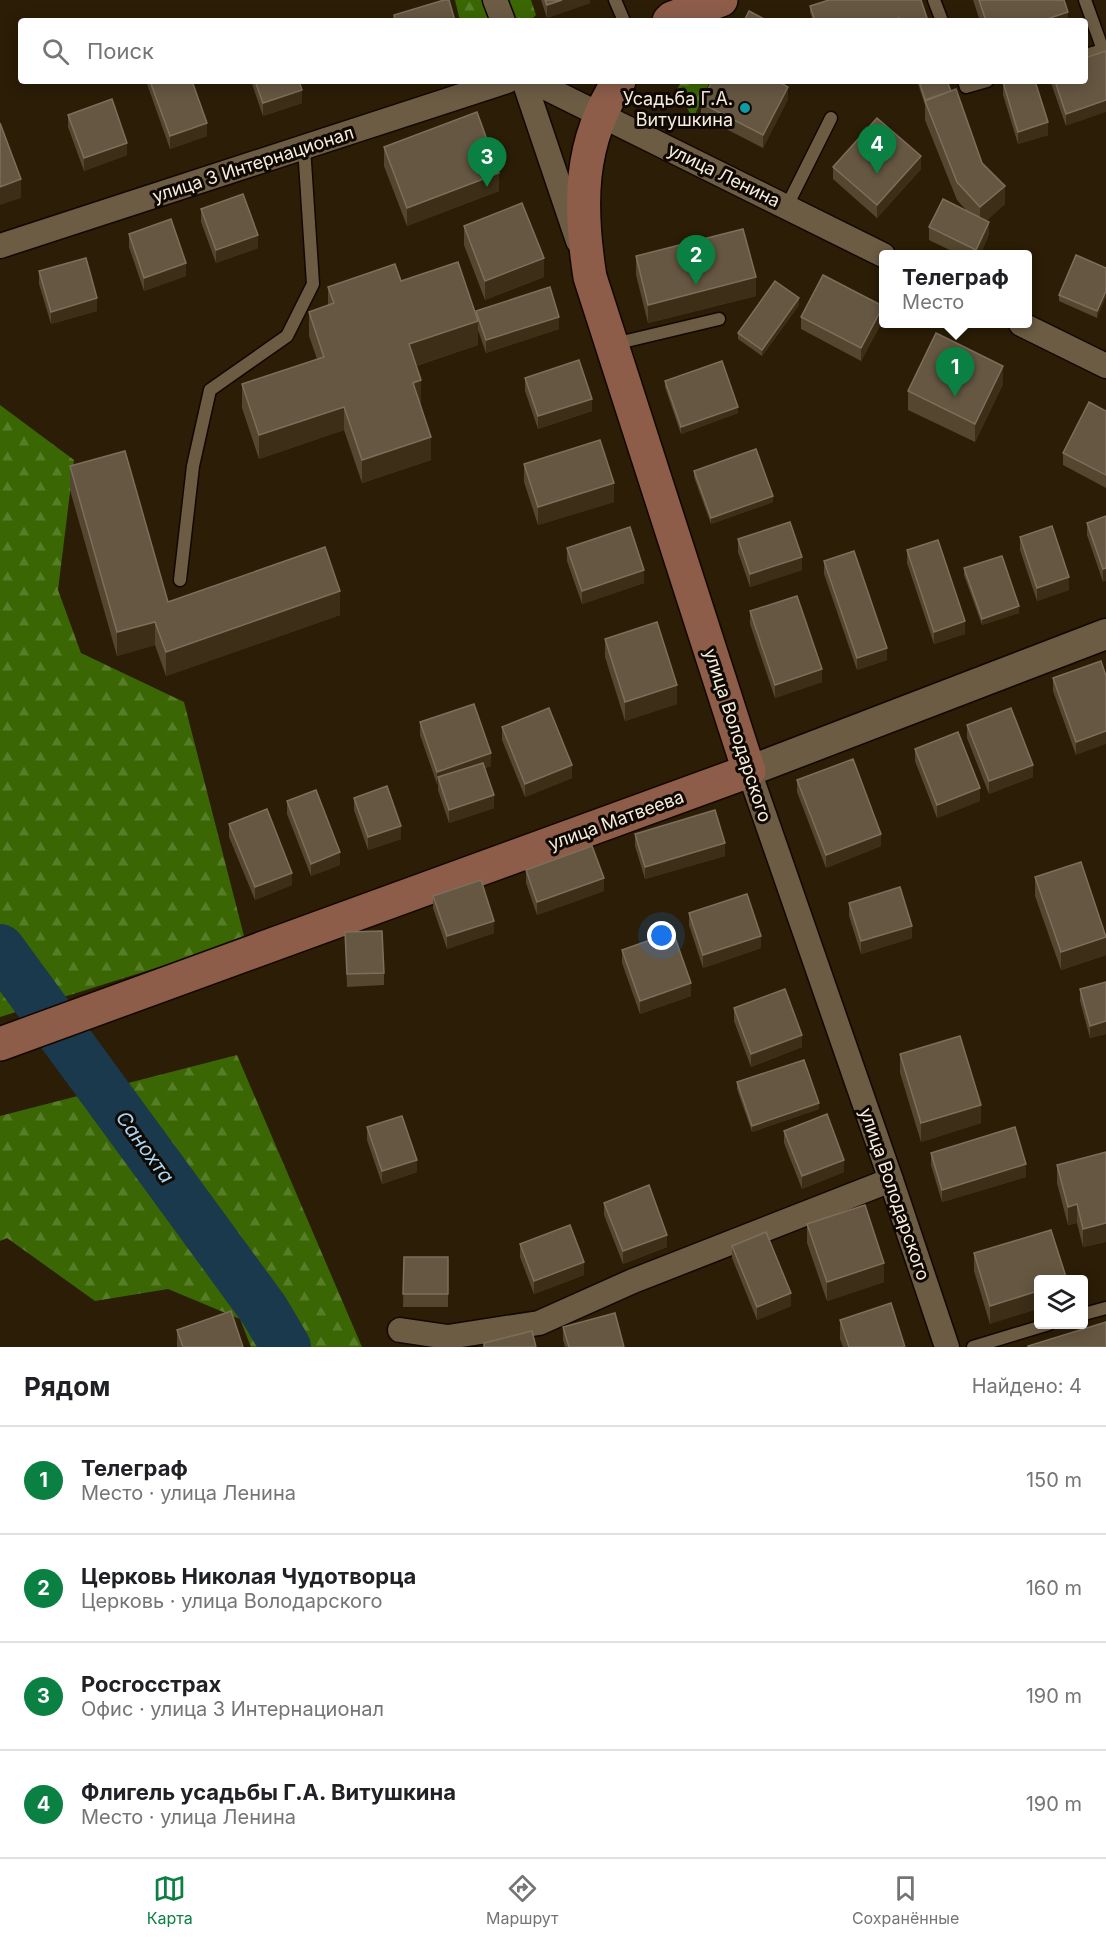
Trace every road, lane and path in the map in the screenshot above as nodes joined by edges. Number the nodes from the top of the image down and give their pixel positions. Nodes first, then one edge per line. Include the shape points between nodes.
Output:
1 (495, 0) edge
2 (615, 0) edge
3 (934, 0) edge
4 (1085, 0) edge
5 (502, 18) edge
6 (623, 18) edge
7 (941, 18) edge
8 (1088, 54) edge
9 (498, 84) edge
10 (525, 84) edge
11 (538, 84) edge
12 (617, 84) edge
13 (600, 113) junction
14 (831, 118) dead end
15 (304, 147) junction
16 (787, 206) junction
17 (0, 246) edge
18 (879, 253) edge
19 (591, 277) junction
20 (719, 319) dead end
21 (1029, 328) edge
22 (612, 344) junction
23 (1106, 366) edge
24 (180, 580) dead end
25 (1106, 634) edge
26 (749, 771) junction
27 (8, 1041) edge
28 (891, 1180) junction
29 (1106, 1308) edge
30 (1088, 1313) edge
31 (1034, 1329) edge
32 (400, 1330) dead end
33 (947, 1347) edge
34 (973, 1347) edge

1 - 5 street
2 - 6 lane
3 - 7 lane
4 - 8 lane via 1103,50
9 - 15 street, улица 3 Интернационал
10 - 19 street
11 - 13 street, улица Ленина
12 - 13 main road, улица Володарского
13 - 16 street, улица Ленина
13 - 19 main road, улица Володарского via 589,154 582,209
14 - 16 lane
15 - 17 street, улица 3 Интернационал
15 - 24 lane via 313,284 287,336 210,390 193,466
16 - 18 street, улица Ленина
19 - 22 main road, улица Володарского
20 - 22 lane
21 - 23 street
22 - 26 main road, улица Володарского
25 - 26 street, улица Матвеева
26 - 27 main road, улица Матвеева
26 - 28 street, улица Володарского
28 - 32 street via 633,1281 539,1323 448,1337
28 - 33 street, улица Володарского
29 - 30 lane
31 - 34 lane

